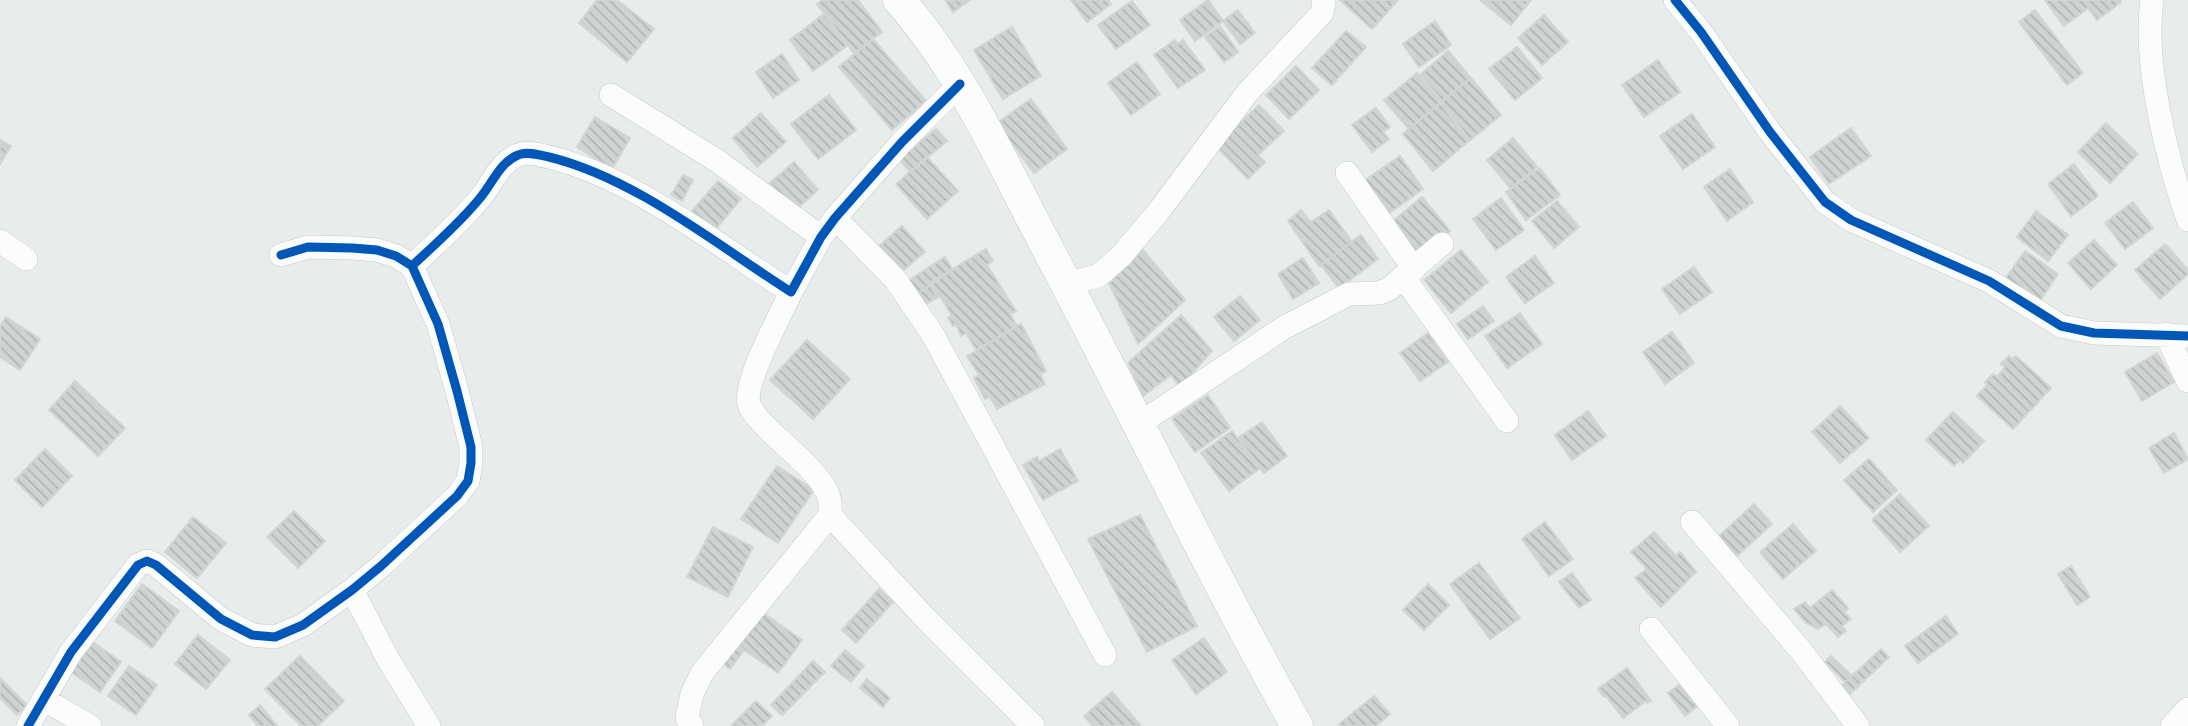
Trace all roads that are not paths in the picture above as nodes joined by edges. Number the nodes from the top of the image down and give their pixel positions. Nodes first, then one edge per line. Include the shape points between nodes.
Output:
1 (899, 0) edge
2 (1324, 0) edge
3 (1675, 0) edge
4 (2152, 0) edge
5 (960, 84) junction
6 (611, 95) dead end
7 (1347, 173) dead end
8 (835, 218) junction
9 (2188, 220) edge
10 (821, 237) junction
11 (0, 241) edge
12 (1442, 244) dead end
13 (281, 255) dead end
14 (26, 259) dead end
15 (412, 266) junction
16 (1409, 273) junction
17 (1067, 284) junction
18 (791, 292) junction
19 (2177, 335) edge
20 (2188, 381) edge
21 (1507, 421) dead end
22 (1139, 424) junction
23 (830, 515) junction
24 (1692, 522) dead end
25 (352, 590) junction
26 (1651, 629) dead end
27 (1105, 655) dead end
28 (43, 699) junction
29 (2188, 709) edge
30 (28, 726) edge
31 (90, 726) edge
32 (429, 726) edge
33 (692, 726) edge
34 (1033, 726) edge
35 (1297, 726) edge
36 (1728, 726) edge
37 (1858, 726) edge
38 (2172, 726) edge

1 - 5 main road
2 - 17 street via 1322,13 1247,93 1121,256 1098,276
3 - 19 street via 1825,202 1851,220 1989,281 2061,327 2094,333
4 - 9 street via 2155,83 2168,156
5 - 8 street
5 - 17 main road
6 - 10 street via 716,160
7 - 16 street
8 - 10 street
8 - 27 street via 895,279 933,335
10 - 18 street
11 - 14 street
12 - 16 street
13 - 15 street via 308,247 377,250
15 - 18 street via 480,198 507,161 521,153 536,154 584,168 639,195 691,224
15 - 25 street via 438,324 471,447 468,481
16 - 21 street
16 - 22 street via 1379,293 1349,294 1285,327
17 - 22 main road
18 - 23 street via 750,384 749,403 760,421 815,475 827,492
19 - 20 street
22 - 35 main road
23 - 33 street via 702,673 687,718
23 - 34 street
24 - 37 street
25 - 28 street via 303,625 275,637 252,635 221,619 147,561 138,565 71,652
25 - 32 street
26 - 36 street
28 - 30 street
28 - 31 street
29 - 38 street

